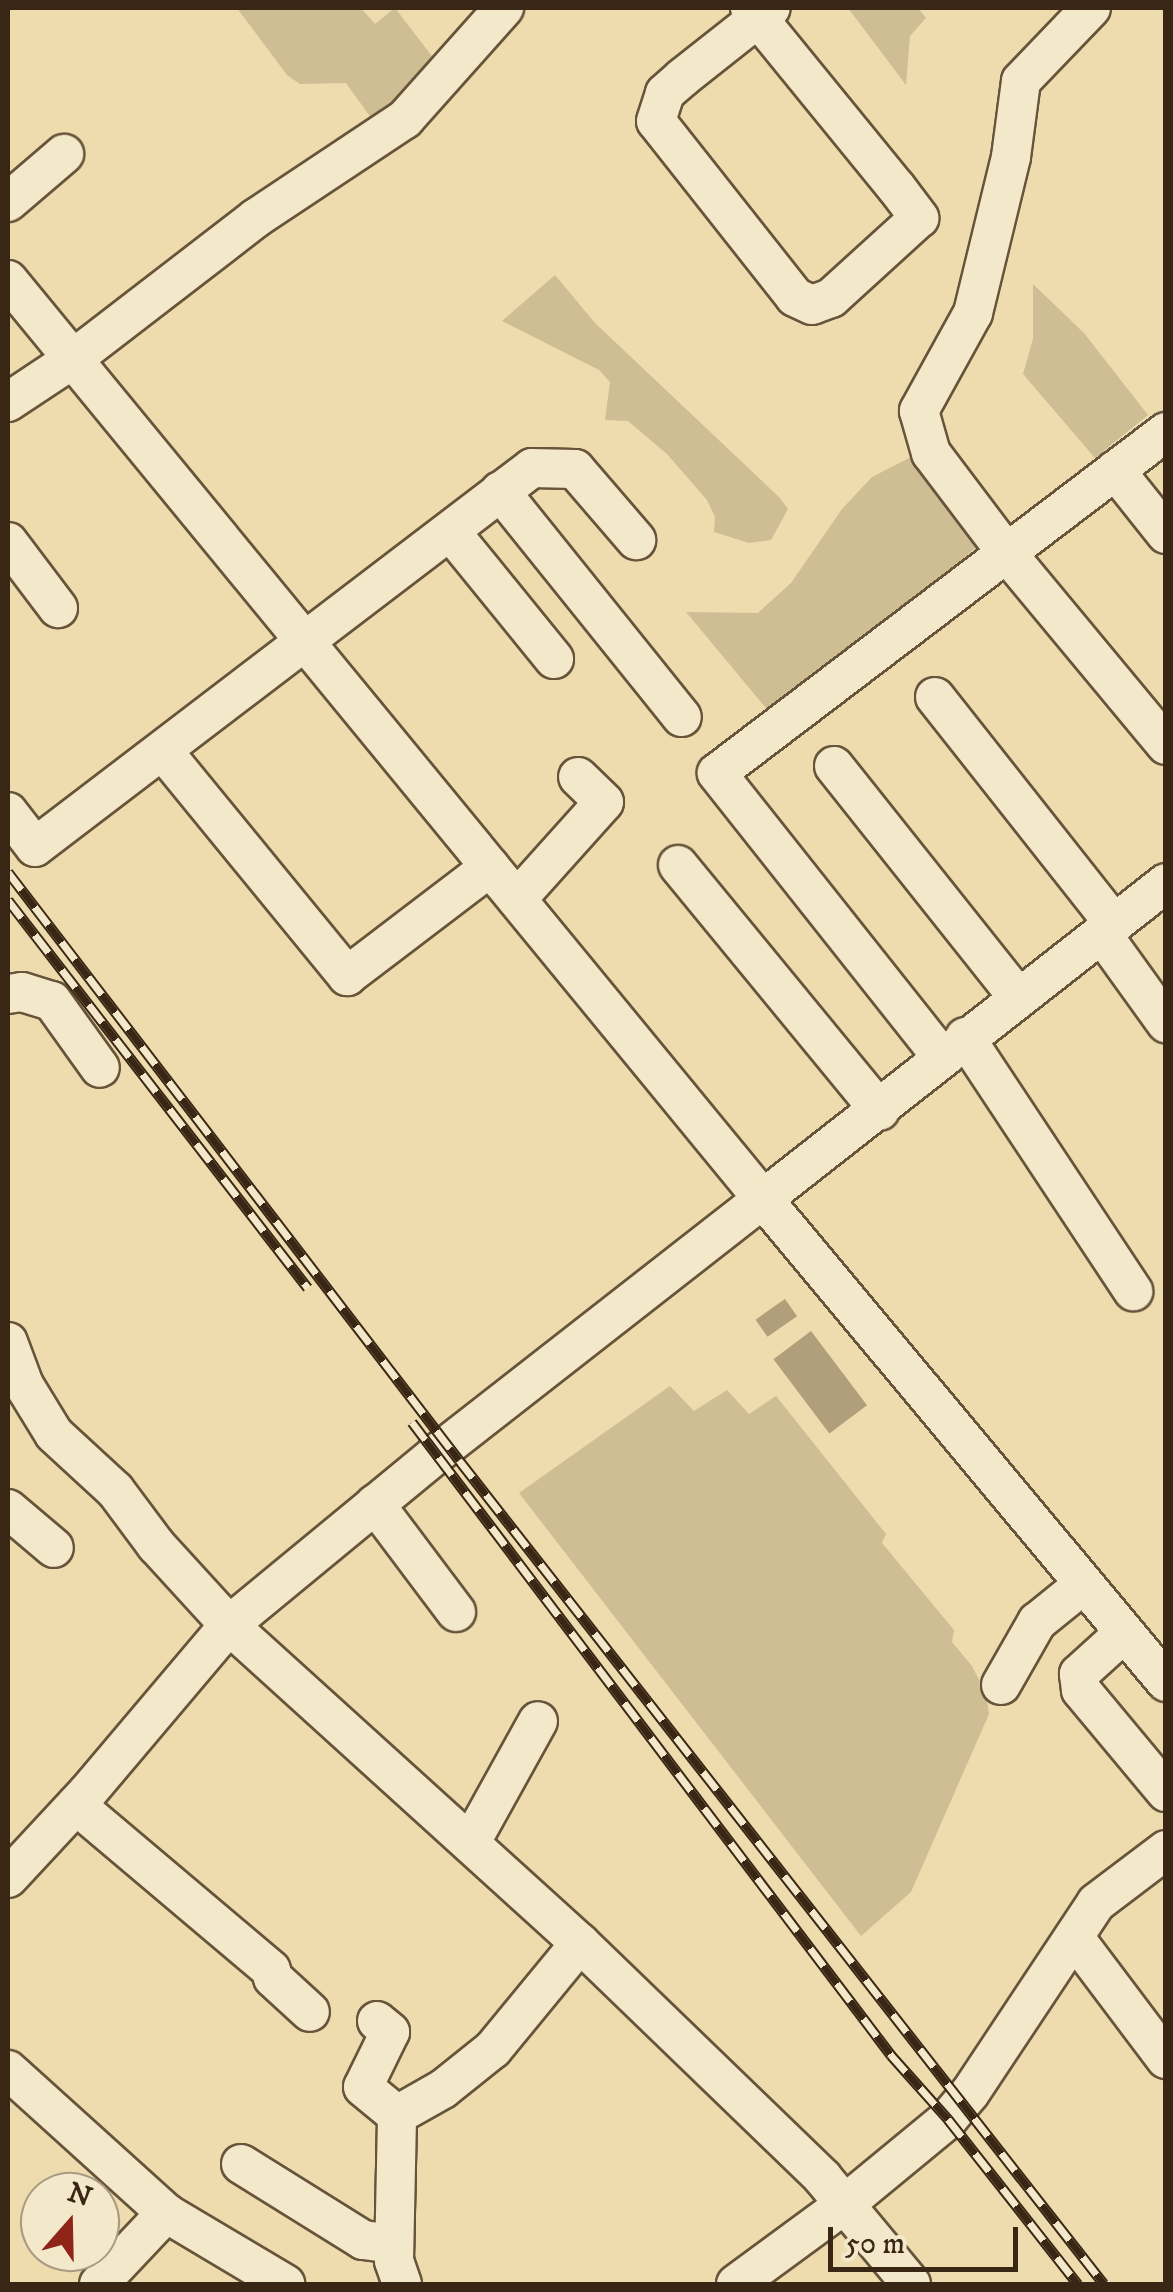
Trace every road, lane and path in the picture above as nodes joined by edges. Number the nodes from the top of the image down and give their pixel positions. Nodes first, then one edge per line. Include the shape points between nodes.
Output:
1 (504, 8) edge
2 (1091, 8) edge
3 (760, 11) edge
4 (64, 154) dead end
5 (8, 202) edge
6 (8, 280) edge
7 (73, 359) junction
8 (8, 402) edge
9 (1166, 432) edge
10 (1115, 470) junction
11 (500, 492) junction
12 (450, 530) junction
13 (1166, 534) edge
14 (636, 540) dead end
15 (8, 542) edge
16 (1005, 551) junction
17 (58, 608) dead end
18 (304, 644) junction
19 (554, 659) dead end
20 (935, 697) dead end
21 (682, 717) dead end
22 (1166, 745) edge
23 (163, 750) junction
24 (834, 766) dead end
25 (578, 777) dead end
26 (8, 812) edge
27 (678, 865) dead end
28 (490, 868) junction
29 (1166, 883) edge
30 (516, 900) junction
31 (1108, 929) junction
32 (8, 994) edge
33 (1018, 997) junction
34 (1166, 1023) edge
35 (953, 1046) junction
36 (100, 1068) dead end
37 (880, 1111) junction
38 (764, 1198) junction
39 (1133, 1292) dead end
40 (8, 1342) edge
41 (16, 1390) edge
42 (375, 1504) junction
43 (8, 1508) edge
44 (54, 1548) dead end
45 (1084, 1584) junction
46 (456, 1612) dead end
47 (229, 1625) junction
48 (1124, 1633) junction
49 (1166, 1682) edge
50 (1001, 1685) dead end
51 (538, 1721) dead end
52 (1166, 1792) edge
53 (76, 1805) junction
54 (471, 1842) junction
55 (1166, 1850) edge
56 (8, 1878) edge
57 (1074, 1937) junction
58 (580, 1943) junction
59 (310, 2012) dead end
60 (377, 2021) dead end
61 (1166, 2058) edge
62 (8, 2070) edge
63 (397, 2115) junction
64 (241, 2164) dead end
65 (845, 2204) junction
66 (166, 2214) junction
67 (394, 2244) junction
68 (99, 2284) edge
69 (285, 2284) edge
70 (402, 2284) edge
71 (736, 2284) edge
72 (911, 2284) edge

1 - 7 street via 404,119 256,218
2 - 16 street via 1021,81 1011,157 973,312 919,411 931,453
3 - 3 street via 919,218 831,298 812,305 795,297 656,121 665,93
4 - 5 street
6 - 7 street
7 - 8 street
7 - 18 street
9 - 10 street
10 - 13 street
10 - 16 street
11 - 12 street
11 - 14 street via 532,468 575,470
11 - 21 street
12 - 18 street
12 - 19 street
15 - 17 street
16 - 22 street
16 - 35 street via 718,773
18 - 23 street
18 - 28 street
20 - 31 street
23 - 26 street via 35,848
23 - 28 street via 347,976
24 - 33 street
25 - 30 street via 604,802
27 - 37 street
28 - 30 street
29 - 31 street
30 - 38 street
31 - 33 street
31 - 34 street
32 - 36 street via 52,1001
33 - 35 street
35 - 37 street
35 - 39 street
37 - 38 street
38 - 42 street
38 - 45 street
40 - 41 street
41 - 47 street via 115,1490
42 - 46 street
42 - 47 street
43 - 44 street
45 - 48 street
45 - 50 street via 1036,1622
47 - 53 street
47 - 54 street
48 - 49 street
48 - 52 street via 1079,1674 1081,1690
51 - 54 street
53 - 56 street
53 - 59 street
54 - 58 street
55 - 57 street via 1096,1903
57 - 61 street
57 - 65 street via 963,2103
58 - 63 street via 493,2049
58 - 65 street
60 - 63 street via 390,2032 362,2086
62 - 66 street
63 - 67 street
64 - 67 street via 363,2240
65 - 71 street
65 - 72 street
66 - 68 street
66 - 69 street
67 - 70 street

